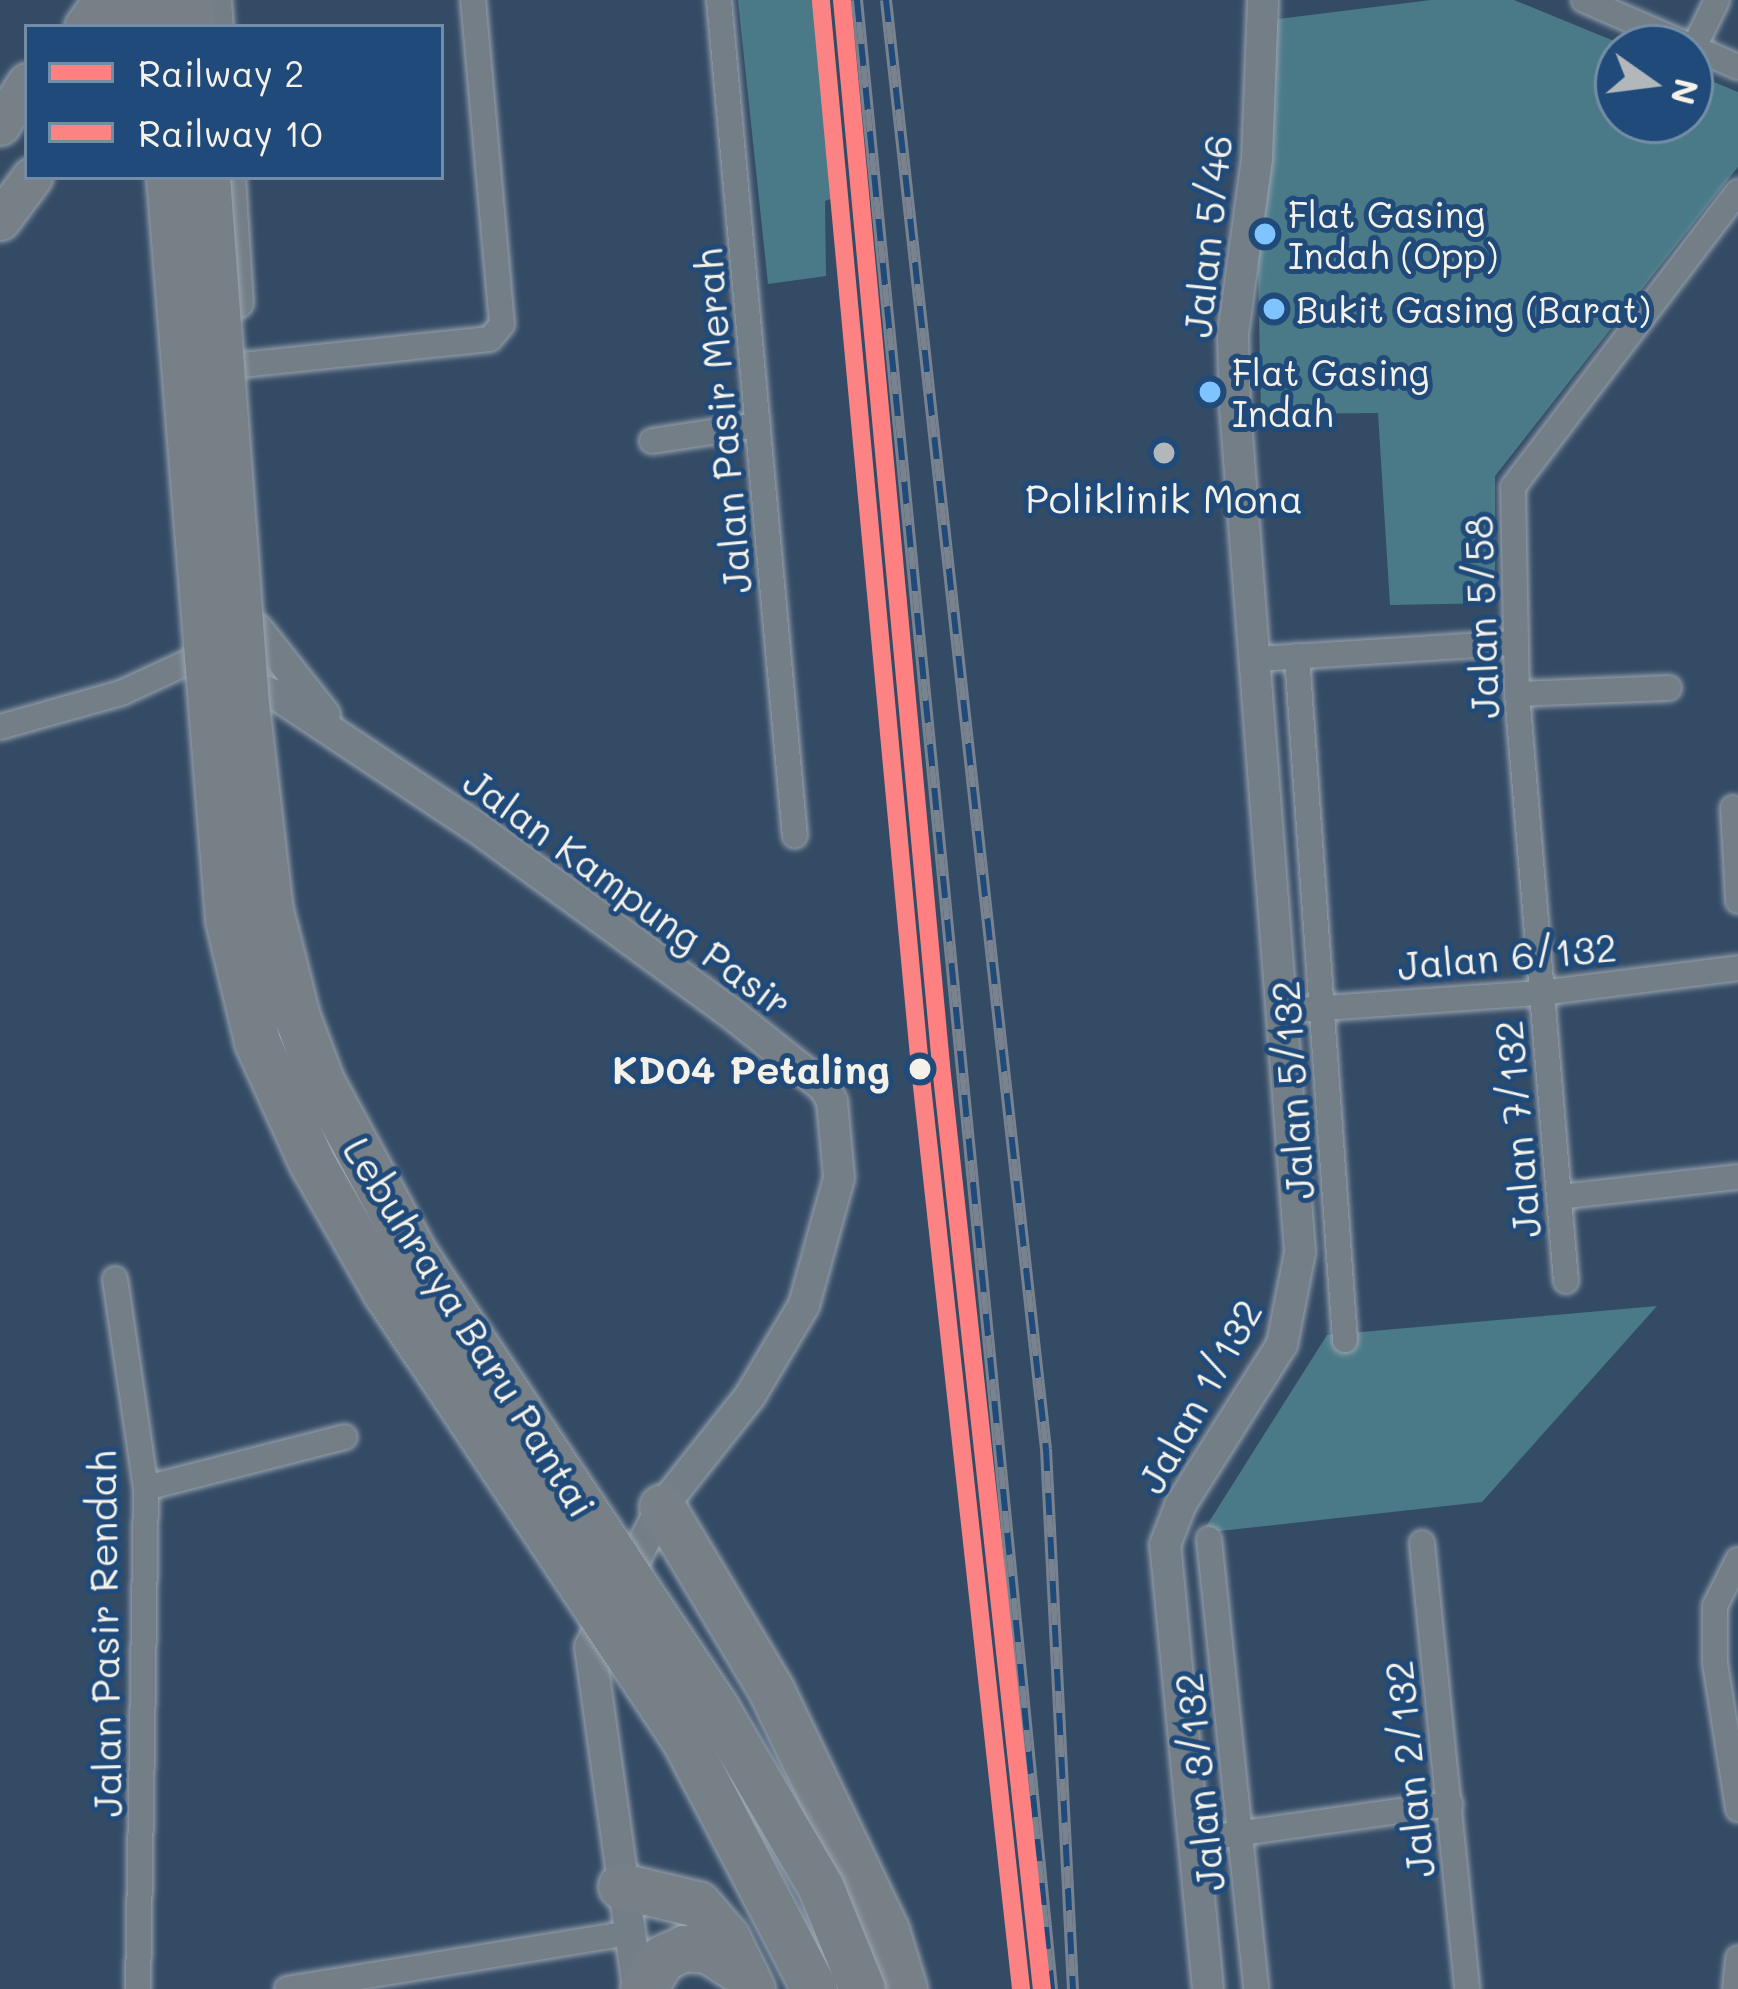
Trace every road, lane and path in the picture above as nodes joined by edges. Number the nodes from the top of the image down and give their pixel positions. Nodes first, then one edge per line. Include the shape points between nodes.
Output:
1 (473, 0) edge
2 (719, 0) edge
3 (1584, 0) edge
4 (1268, 1) edge
5 (1738, 67) edge
6 (24, 88) edge
7 (24, 114) edge
8 (0, 125) edge
9 (0, 148) edge
10 (30, 180) edge
11 (210, 185) edge
12 (1738, 192) edge
13 (166, 198) edge
14 (0, 220) edge
15 (242, 365) junction
16 (758, 425) junction
17 (652, 441) dead end
18 (258, 630) junction
19 (1514, 643) junction
20 (1297, 656) junction
21 (1257, 659) junction
22 (186, 663) junction
23 (229, 677) junction
24 (1669, 688) dead end
25 (1516, 694) junction
26 (0, 727) edge
27 (347, 744) junction
28 (1732, 808) dead end
29 (1530, 826) joint
30 (795, 836) dead end
31 (1270, 839) joint
32 (1738, 901) edge
33 (1738, 968) edge
34 (1541, 993) junction
35 (1322, 1009) junction
36 (1282, 1011) junction
37 (1738, 1177) edge
38 (1559, 1197) junction
39 (115, 1279) dead end
40 (1566, 1281) dead end
41 (1345, 1340) dead end
42 (345, 1437) dead end
43 (146, 1488) junction
44 (662, 1507) junction
45 (1209, 1539) dead end
46 (1422, 1543) dead end
47 (1738, 1560) edge
48 (1450, 1804) junction
49 (1738, 1809) edge
50 (1242, 1833) junction
51 (1193, 1840) junction
52 (621, 1886) junction
53 (629, 1933) junction
54 (1738, 1958) edge
55 (749, 1981) edge
56 (139, 1989) edge
57 (287, 1989) edge
58 (641, 1989) edge
59 (814, 1989) edge
60 (862, 1989) edge
61 (904, 1989) edge
62 (1208, 1989) edge
63 (1256, 1989) edge
64 (1467, 1989) edge
65 (1735, 1989) edge

1 - 15 street via 502,324 490,338
2 - 16 street, Jalan Pasir Merah
3 - 5 street
4 - 21 street, Jalan 5/46 via 1233,334
6 - 8 main road
7 - 9 main road
10 - 14 main road
11 - 13 street
11 - 15 street
11 - 60 highway, Lebuhraya Baru Pantai, bridge via 262,841 282,967 305,1039 415,1255 716,1708 821,1888
12 - 19 street, Jalan 5/58 via 1515,482
13 - 22 street
13 - 59 highway, Lebuhraya Baru Pantai, bridge via 225,897 257,1042 312,1163 385,1291 684,1739
15 - 18 street
16 - 17 street
16 - 30 street, Jalan Pasir Merah
18 - 23 street via 250,666
18 - 27 street, Jalan Kampung Pasir
19 - 20 street
19 - 25 street, Jalan 5/58
20 - 21 street
20 - 35 street, Jalan 5/132
21 - 31 street, Jalan 5/46
22 - 23 street, Jalan Kampung Pasir
22 - 26 street via 121,693
23 - 27 street, Jalan Kampung Pasir via 280,697
24 - 25 street
25 - 29 street, Jalan 5/58
27 - 44 street, Jalan Kampung Pasir via 727,1010 832,1102 839,1178 804,1305 750,1396
28 - 32 street
29 - 34 street, Jalan 7/132
31 - 36 street, Jalan 1/132
33 - 34 street, Jalan 6/132
34 - 35 street, Jalan 6/132
34 - 38 street, Jalan 7/132
35 - 36 street, Jalan 6/132
35 - 41 street, Jalan 5/132
36 - 51 street, Jalan 1/132 via 1300,1252 1295,1301 1282,1344 1181,1504 1165,1544
37 - 38 street
38 - 40 street, Jalan 7/132
39 - 43 street, Jalan Pasir Rendah
42 - 43 street
43 - 56 street, Jalan Pasir Rendah
44 - 52 street, Jalan Kampung Pasir via 590,1647
44 - 61 highway via 771,1690 886,1930
45 - 50 street, Jalan 3/132
46 - 48 street, Jalan 2/132
47 - 49 street via 1726,1570 1715,1625
48 - 50 street
48 - 64 street, Jalan 2/132
50 - 51 street
50 - 63 street, Jalan 3/132
51 - 62 street, Jalan 1/132
52 - 53 street, Jalan Kampung Pasir
52 - 55 highway via 698,1904
53 - 57 street
53 - 58 street, Jalan Kampung Pasir
54 - 65 street
55 - 58 highway via 708,1950 683,1948 662,1958

